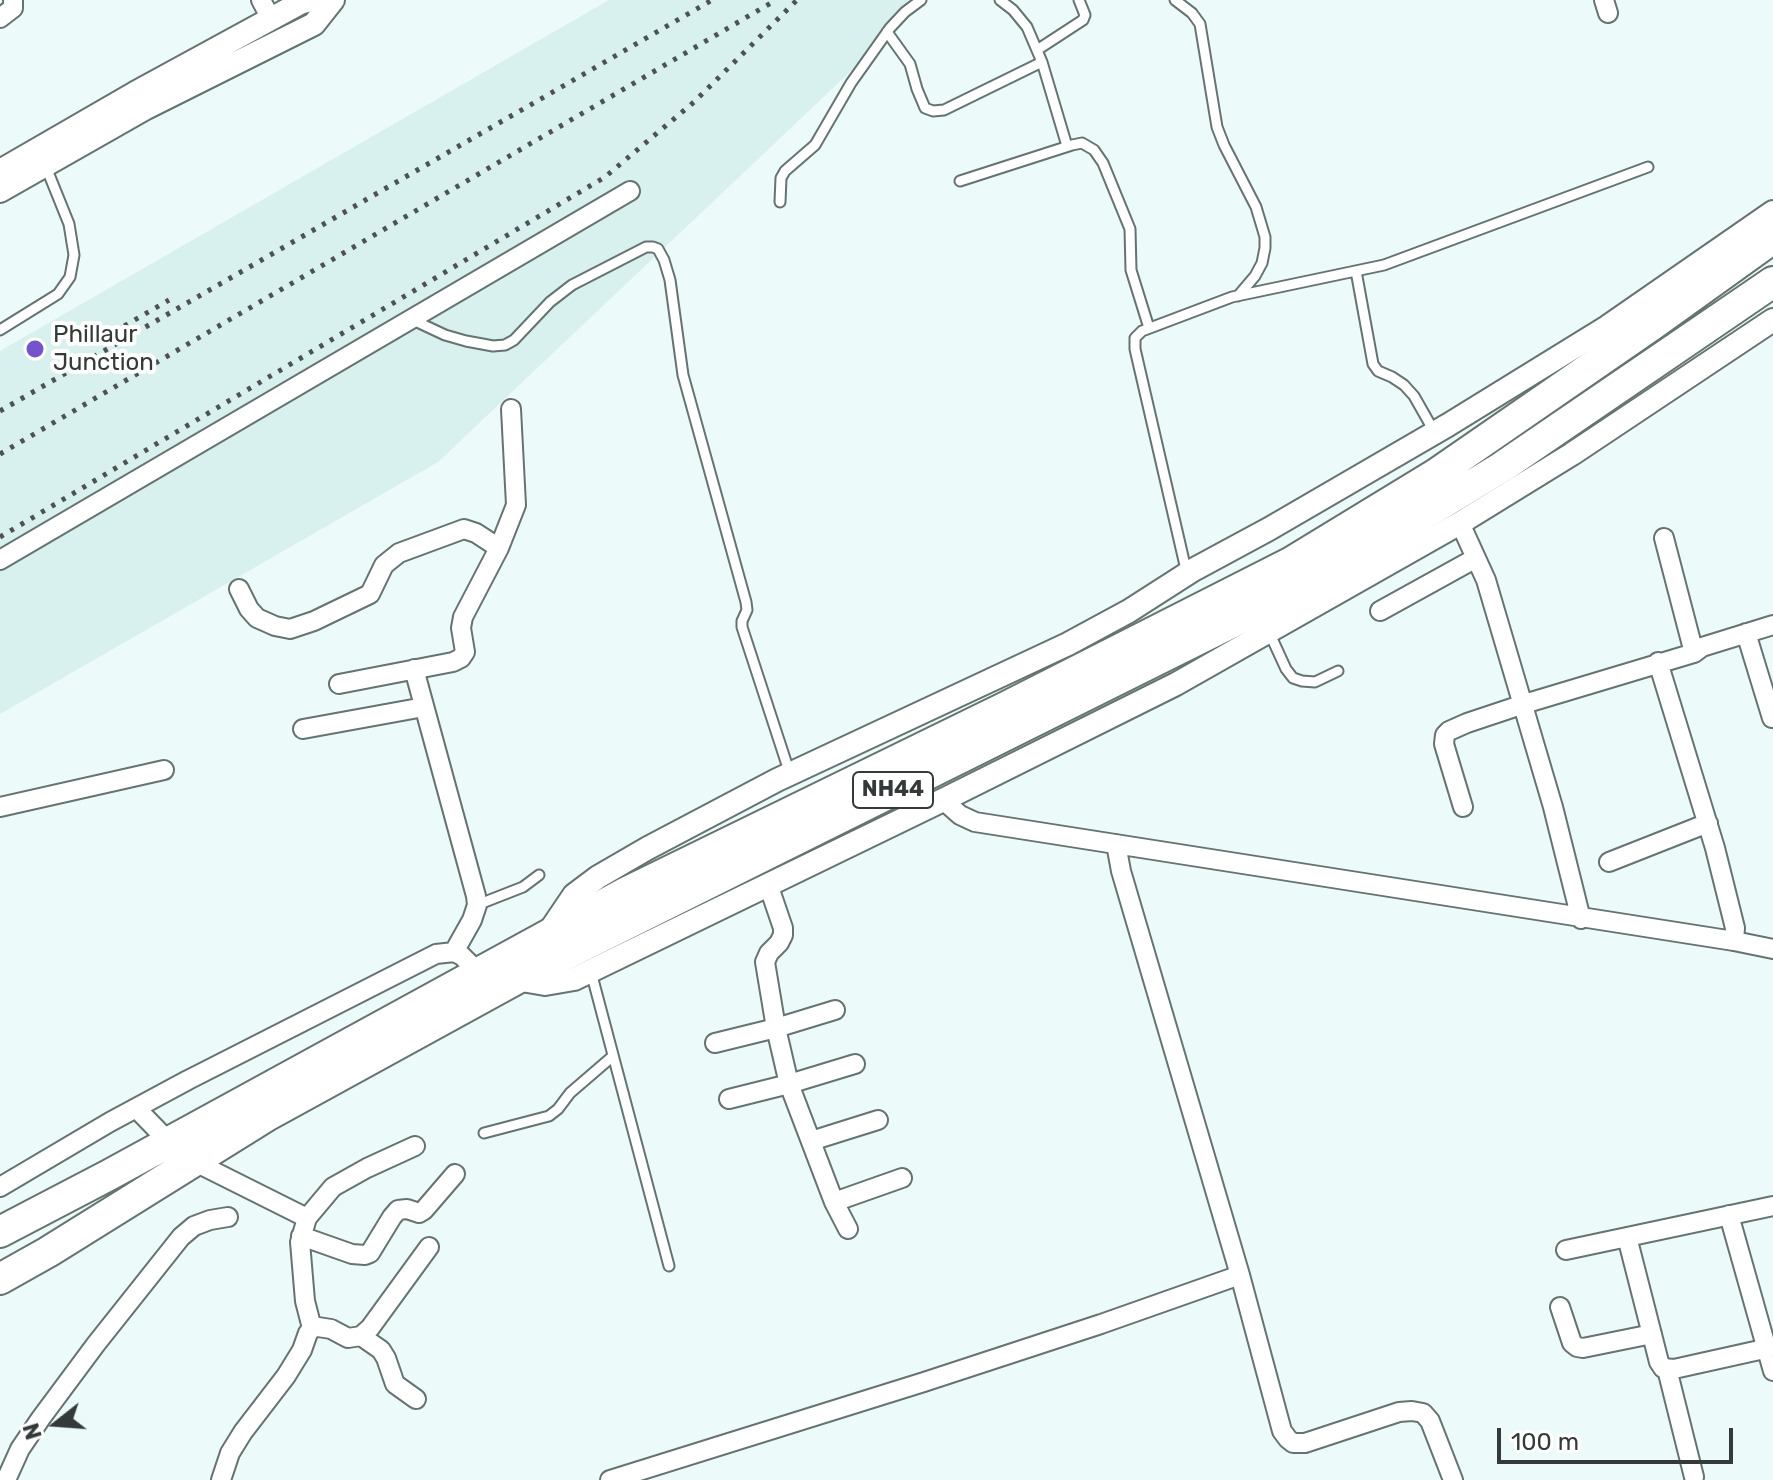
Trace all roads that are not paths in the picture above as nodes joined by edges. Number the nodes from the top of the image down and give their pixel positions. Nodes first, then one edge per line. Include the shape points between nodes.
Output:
1 (310, 0) edge
2 (333, 0) edge
3 (921, 0) edge
4 (1000, 0) edge
5 (1079, 0) edge
6 (1175, 0) edge
7 (266, 9) edge
8 (887, 32) junction
9 (1037, 50) junction
10 (1042, 62) junction
11 (1067, 146) junction
12 (45, 165) junction
13 (1648, 167) dead end
14 (0, 171) edge
15 (960, 181) dead end
16 (0, 191) edge
17 (630, 191) dead end
18 (780, 202) dead end
19 (1773, 212) edge
20 (1773, 238) edge
21 (1356, 271) junction
22 (1773, 282) edge
23 (1238, 296) junction
24 (411, 319) junction
25 (1773, 320) edge
26 (1149, 328) junction
27 (0, 330) edge
28 (511, 409) dead end
29 (1435, 433) junction
30 (1460, 523) junction
31 (1664, 538) dead end
32 (499, 548) junction
33 (1476, 558) junction
34 (0, 560) edge
35 (1187, 574) junction
36 (239, 589) dead end
37 (1380, 611) dead end
38 (1773, 625) edge
39 (1269, 631) junction
40 (1746, 633) junction
41 (1694, 653) junction
42 (1658, 662) junction
43 (414, 669) junction
44 (1338, 671) dead end
45 (339, 684) dead end
46 (1524, 704) junction
47 (424, 707) junction
48 (1772, 718) edge
49 (303, 729) dead end
50 (164, 770) dead end
51 (790, 774) junction
52 (943, 800) junction
53 (0, 807) edge
54 (1463, 807) dead end
55 (1708, 823) junction
56 (1116, 844) junction
57 (1609, 862) dead end
58 (539, 875) dead end
59 (768, 884) junction
60 (477, 905) junction
61 (1581, 919) junction
62 (547, 936) junction
63 (1734, 941) junction
64 (1773, 949) edge
65 (454, 952) junction
66 (591, 971) junction
67 (479, 973) junction
68 (516, 979) junction
69 (835, 1010) dead end
70 (776, 1028) junction
71 (715, 1043) dead end
72 (613, 1056) junction
73 (855, 1064) dead end
74 (789, 1084) junction
75 (729, 1099) dead end
76 (136, 1108) junction
77 (878, 1120) dead end
78 (484, 1133) dead end
79 (811, 1141) junction
80 (169, 1142) junction
81 (415, 1146) dead end
82 (193, 1161) junction
83 (455, 1174) dead end
84 (902, 1178) dead end
85 (0, 1187) edge
86 (834, 1202) junction
87 (1773, 1206) edge
88 (1729, 1215) junction
89 (228, 1217) dead end
90 (304, 1227) junction
91 (848, 1229) dead end
92 (0, 1232) edge
93 (1627, 1237) junction
94 (429, 1247) dead end
95 (1566, 1250) dead end
96 (669, 1266) dead end
97 (1240, 1275) junction
98 (0, 1279) edge
99 (1560, 1307) dead end
100 (312, 1328) junction
101 (1652, 1334) junction
102 (361, 1336) junction
103 (1770, 1347) edge
104 (1667, 1369) junction
105 (1773, 1371) edge
106 (416, 1399) dead end
107 (1694, 1477) dead end
108 (6, 1480) edge
109 (221, 1480) edge
110 (610, 1480) edge
111 (1453, 1480) edge

1 - 7 street
2 - 12 street via 314,24
3 - 8 lane
4 - 9 lane via 1027,27
5 - 9 lane via 1083,20
6 - 23 lane via 1200,24 1217,127 1265,237 1262,263
7 - 14 street
8 - 10 lane via 910,64 925,108 933,111
8 - 18 lane via 815,145 785,171
9 - 10 lane
10 - 11 lane
11 - 15 lane
11 - 26 lane via 1082,143 1103,163 1130,229 1131,270
12 - 16 street
12 - 27 lane via 69,224 74,255 70,277 58,294
13 - 21 lane
17 - 24 street
19 - 29 street via 1607,327
20 - 62 highway, NH44 via 1436,474 1290,563
21 - 23 lane
21 - 29 lane via 1373,364 1414,396
22 - 68 highway, NH44 via 1502,467 1311,583
23 - 26 lane
24 - 34 street
24 - 51 lane via 466,341 505,345 572,285 646,247 658,249 670,280 683,375 746,602 742,627
25 - 30 street
26 - 35 lane via 1135,338 1135,349
28 - 32 street via 516,505
29 - 35 street
30 - 33 street
30 - 39 street
31 - 41 street
32 - 36 street via 464,529 399,553 384,565 370,594 290,629 257,618
32 - 43 street via 463,617 461,658
33 - 37 street
33 - 46 street
35 - 51 street via 1068,644
38 - 40 street
39 - 44 lane via 1293,678 1315,682
39 - 52 street via 1176,684
40 - 41 street
40 - 48 street
41 - 42 street
42 - 46 street
42 - 55 street
43 - 45 street
43 - 47 street
46 - 54 street via 1445,735
46 - 61 street
47 - 49 street
47 - 60 street
50 - 53 street
51 - 62 street via 598,877 574,895
52 - 56 street via 975,822
52 - 59 street
55 - 57 street
55 - 63 street
56 - 61 street
56 - 97 street
58 - 60 lane
59 - 66 street
59 - 70 street via 783,928 765,962
60 - 65 street
61 - 63 street
62 - 67 highway, NH44
63 - 64 street
65 - 67 street
65 - 76 street via 423,960
66 - 68 street via 545,984
66 - 72 lane
67 - 80 highway, NH44
68 - 82 highway, NH44
69 - 70 street
70 - 71 street
70 - 74 street
72 - 78 lane via 549,1116
72 - 96 lane
73 - 74 street
74 - 75 street
74 - 79 street
76 - 80 street
76 - 85 street
77 - 79 street
79 - 86 street
80 - 92 highway, NH44
81 - 90 street via 333,1187
82 - 90 street
82 - 98 highway, NH44
83 - 90 street via 424,1210 398,1210 365,1255 352,1254
84 - 86 street
86 - 91 street
87 - 88 street
88 - 93 street
88 - 103 street
89 - 108 street via 194,1226 181,1237 41,1418
90 - 100 street via 302,1278
93 - 95 street
93 - 101 street
94 - 102 street
97 - 110 street
97 - 111 street via 1288,1439 1305,1443 1399,1412 1423,1413
99 - 101 street via 1577,1347
100 - 102 street via 331,1329 348,1338
100 - 109 street via 286,1376 230,1453
101 - 104 street via 1661,1366
102 - 106 street via 381,1350 395,1384
103 - 104 street
103 - 105 street
104 - 107 street

